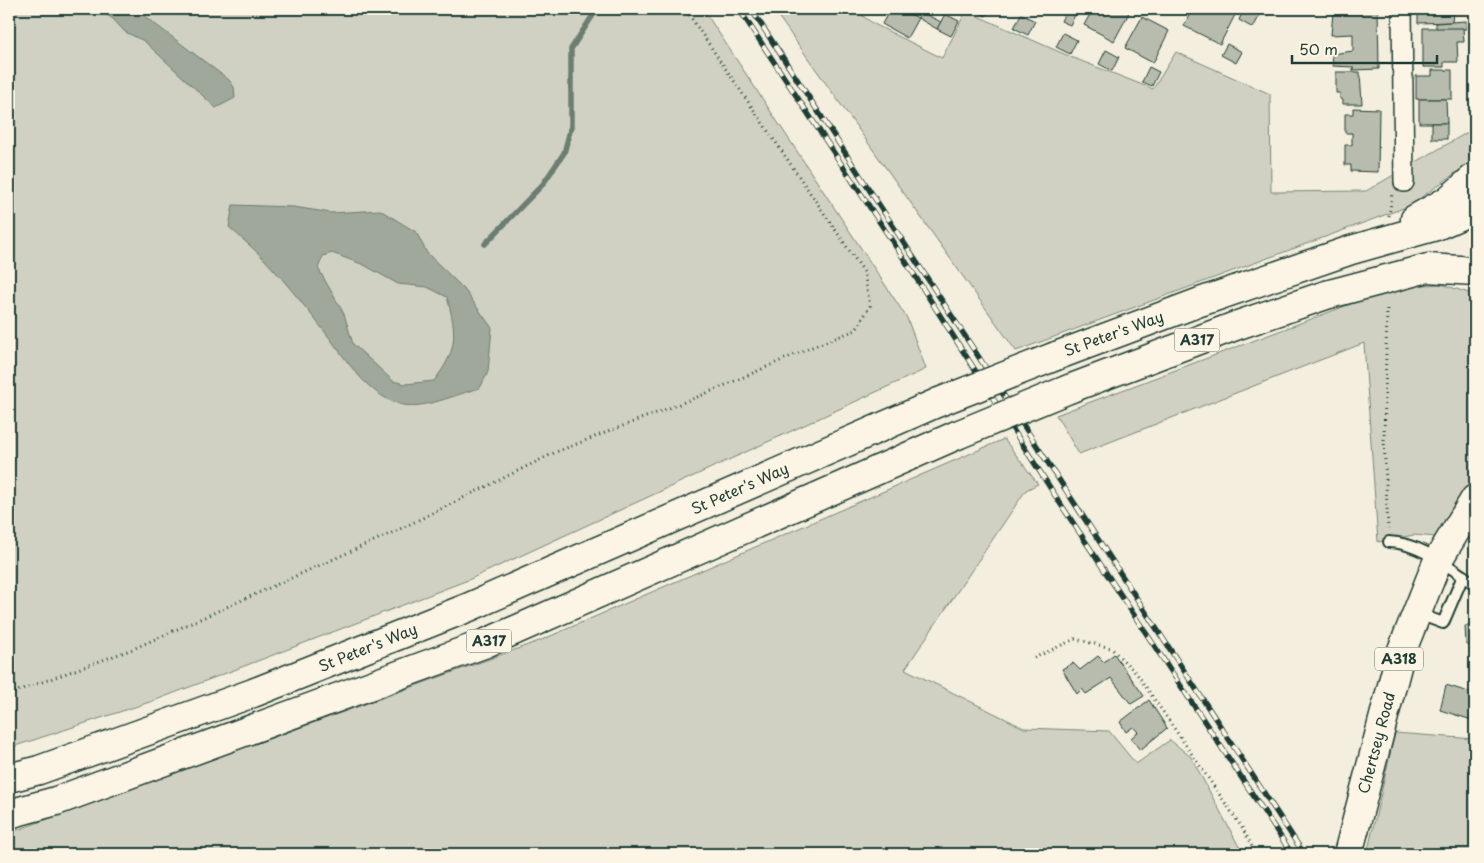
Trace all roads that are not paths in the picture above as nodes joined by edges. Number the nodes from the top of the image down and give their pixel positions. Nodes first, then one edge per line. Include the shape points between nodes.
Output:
1 (1402, 9) edge
2 (1475, 177) edge
3 (1404, 182) dead end
4 (1475, 209) edge
5 (1351, 250) junction
6 (1475, 271) edge
7 (1475, 499) edge
8 (1389, 542) road end
9 (1438, 560) junction
10 (1463, 576) junction
11 (1475, 584) edge
12 (1416, 613) junction
13 (9, 778) edge
14 (9, 814) edge
15 (1351, 842) edge

1 - 3 street
2 - 5 main road via 1440,205 1403,227
4 - 5 main road, St Peter's Way / A317 via 1436,226
5 - 13 main road, St Peter's Way / A317, bridge via 1056,356 939,402 467,608 253,693
6 - 14 main road, A317, bridge via 1428,268 1326,295 1238,325 957,435 486,643 56,801
7 - 9 main road, Chertsey Road / A318
8 - 9 lane via 1403,542
9 - 10 lane
9 - 12 main road, Chertsey Road / A318
10 - 11 lane
10 - 12 lane via 1443,622
12 - 15 main road, Chertsey Road / A318 via 1400,655

